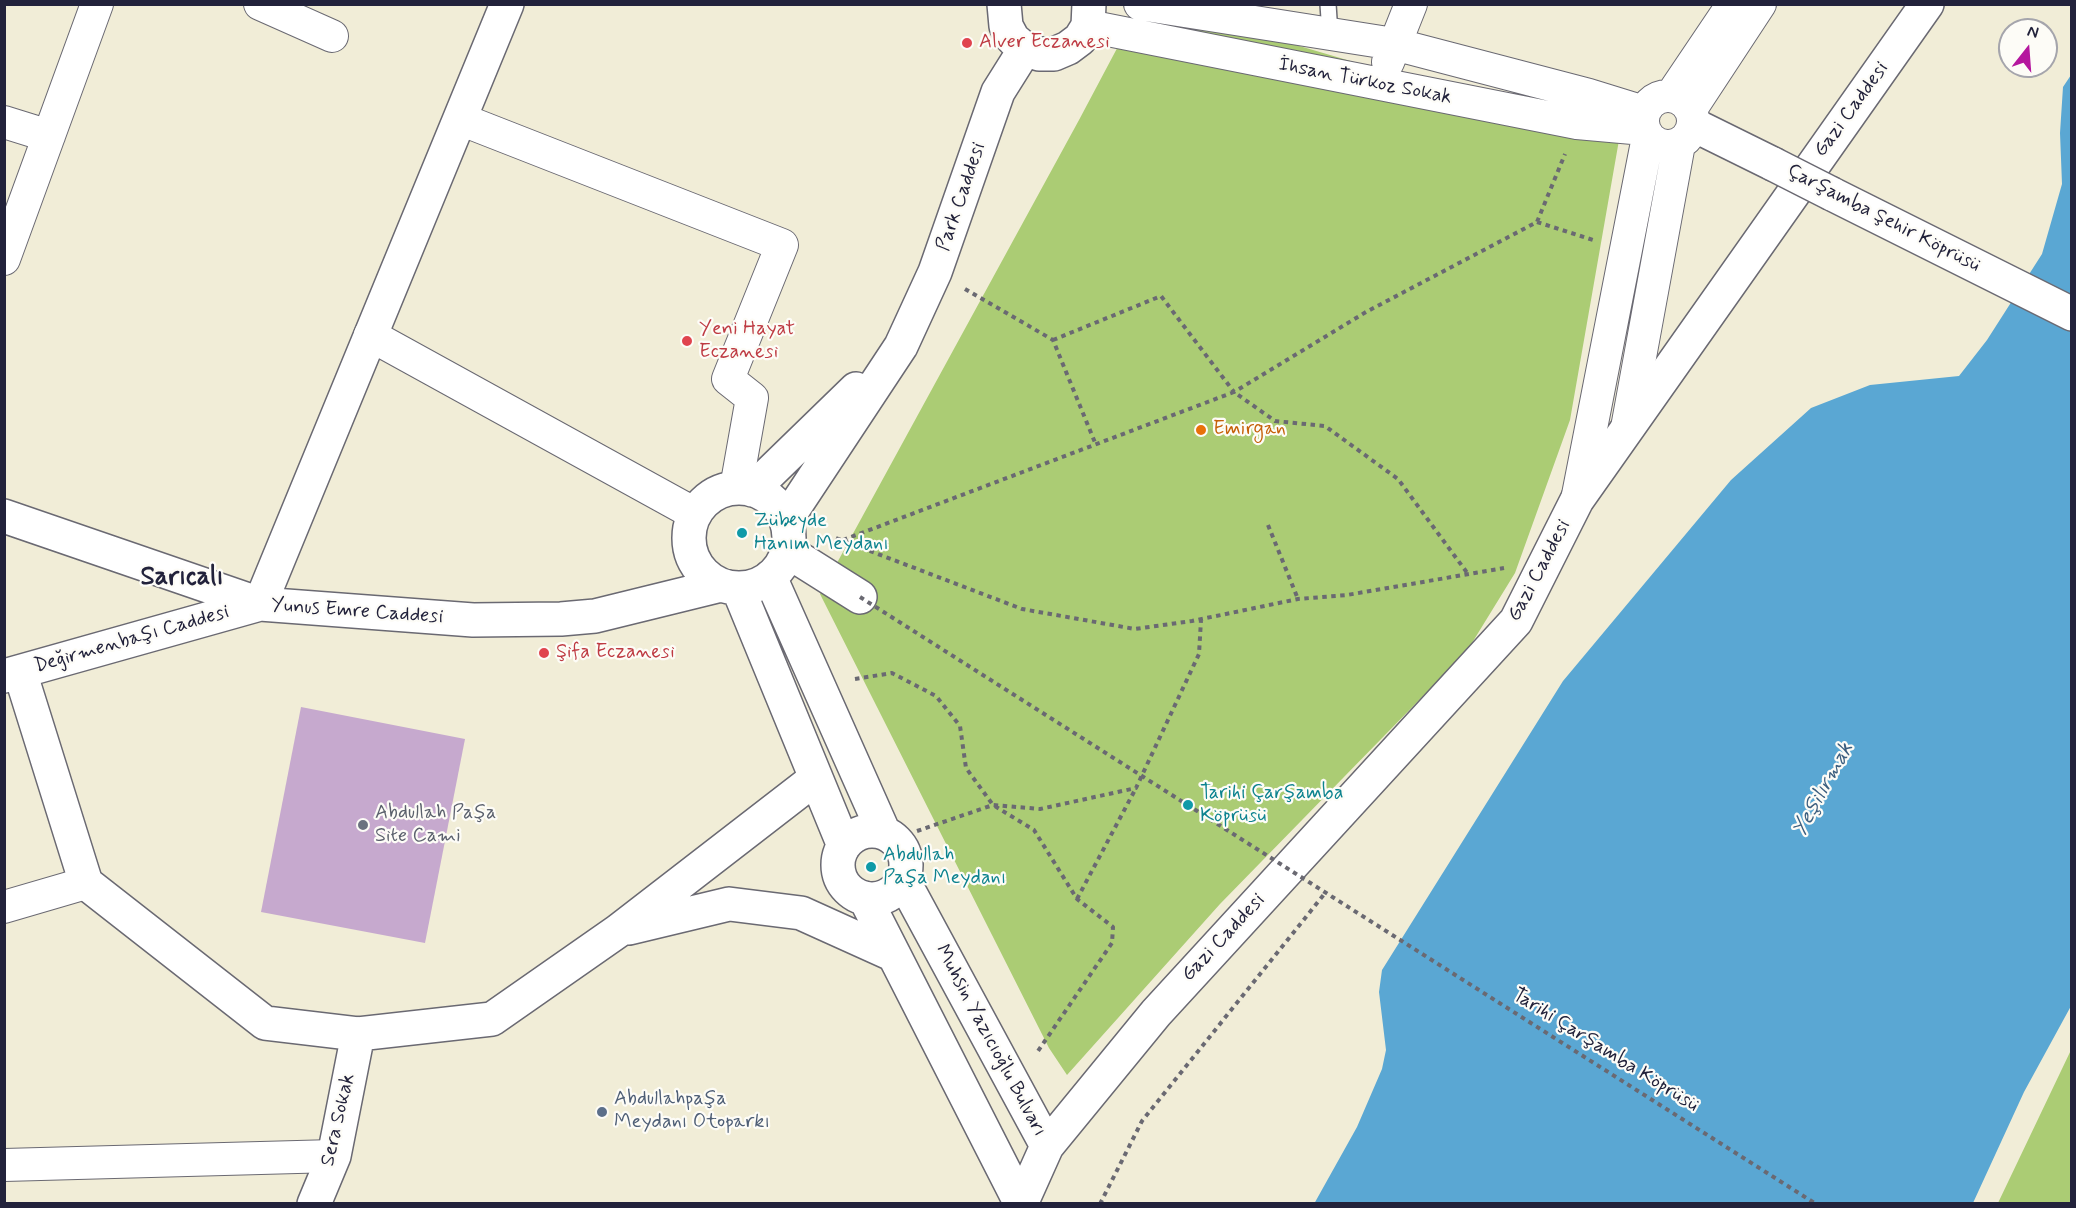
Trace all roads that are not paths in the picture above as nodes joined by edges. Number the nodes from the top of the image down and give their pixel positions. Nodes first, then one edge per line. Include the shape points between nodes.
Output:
1 (97, 4) edge
2 (260, 4) edge
3 (507, 4) edge
4 (1004, 4) edge
5 (1140, 4) edge
6 (1411, 4) edge
7 (1733, 4) edge
8 (1760, 4) edge
9 (1927, 4) edge
10 (1088, 15) edge
11 (1329, 19) edge
12 (332, 36) dead end
13 (1394, 44) junction
14 (1025, 49) junction
15 (1380, 86) junction
16 (460, 118) junction
17 (1684, 118) junction
18 (4, 122) edge
19 (1646, 126) junction
20 (49, 136) junction
21 (4, 259) edge
22 (2070, 313) edge
23 (370, 336) junction
24 (901, 346) junction
25 (1627, 428) junction
26 (744, 489) junction
27 (1577, 500) junction
28 (695, 514) junction
29 (4, 516) edge
30 (781, 550) junction
31 (730, 586) junction
32 (860, 597) road end
33 (260, 604) junction
34 (12, 674) edge
35 (816, 778) junction
36 (889, 836) junction
37 (844, 846) junction
38 (903, 880) junction
39 (86, 883) junction
40 (865, 898) junction
41 (4, 907) edge
42 (618, 931) junction
43 (894, 955) junction
44 (358, 1034) junction
45 (1047, 1146) junction
46 (334, 1156) junction
47 (4, 1165) edge
48 (314, 1203) edge
49 (1021, 1203) edge

1 - 20 street
2 - 12 street
3 - 16 main road
4 - 14 main road via 1006,26
5 - 11 street
6 - 13 street
7 - 17 street
8 - 17 street
9 - 25 main road, Gazi Caddesi
10 - 14 main road via 1074,44 1054,54
10 - 15 street, İhsan Türkoz Sokak
11 - 13 street
13 - 15 street
13 - 19 street via 1589,95
14 - 24 main road, Park Caddesi via 998,92 935,272
15 - 19 street, İhsan Türkoz Sokak via 1577,123
16 - 23 main road
16 - 26 street via 782,245 728,379 753,398
17 - 19 street via 1663,146
17 - 19 street via 1655,99
17 - 22 main road, Çarşamba Şehir Köprüsü, bridge
17 - 25 street
18 - 20 street
19 - 27 street
20 - 21 street
23 - 28 street
23 - 33 main road
24 - 26 main road, Park Caddesi
24 - 30 main road, Park Caddesi
25 - 27 main road, Gazi Caddesi
26 - 28 main road via 721,492
26 - 30 main road via 766,496 778,507
27 - 45 main road, Gazi Caddesi via 1516,621 1156,1013
28 - 31 main road via 690,530 695,563 707,576
29 - 33 main road, Yunus Emre Caddesi
30 - 31 main road via 755,585
30 - 32 main road
30 - 36 main road via 819,686
31 - 33 main road, Yunus Emre Caddesi via 595,616 561,619 473,620
31 - 35 main road
33 - 34 main road, Değirmenbaşı Caddesi
34 - 39 main road
35 - 37 main road
35 - 42 main road
36 - 37 main road via 862,832
36 - 38 main road via 906,858
37 - 40 main road via 838,867 841,878 846,887
38 - 40 main road via 887,896
38 - 45 main road, Muhsin Yazıcıoğlu Bulvarı
39 - 41 street
39 - 44 main road via 266,1023
40 - 43 main road, Muhsin Yazıcıoğlu Bulvarı
42 - 43 main road via 729,904 801,913
42 - 44 main road via 492,1019
43 - 49 main road, Muhsin Yazıcıoğlu Bulvarı
44 - 46 main road, Sera Sokak
45 - 49 main road, Muhsin Yazıcıoğlu Bulvarı
46 - 47 street
46 - 48 main road, Sera Sokak

